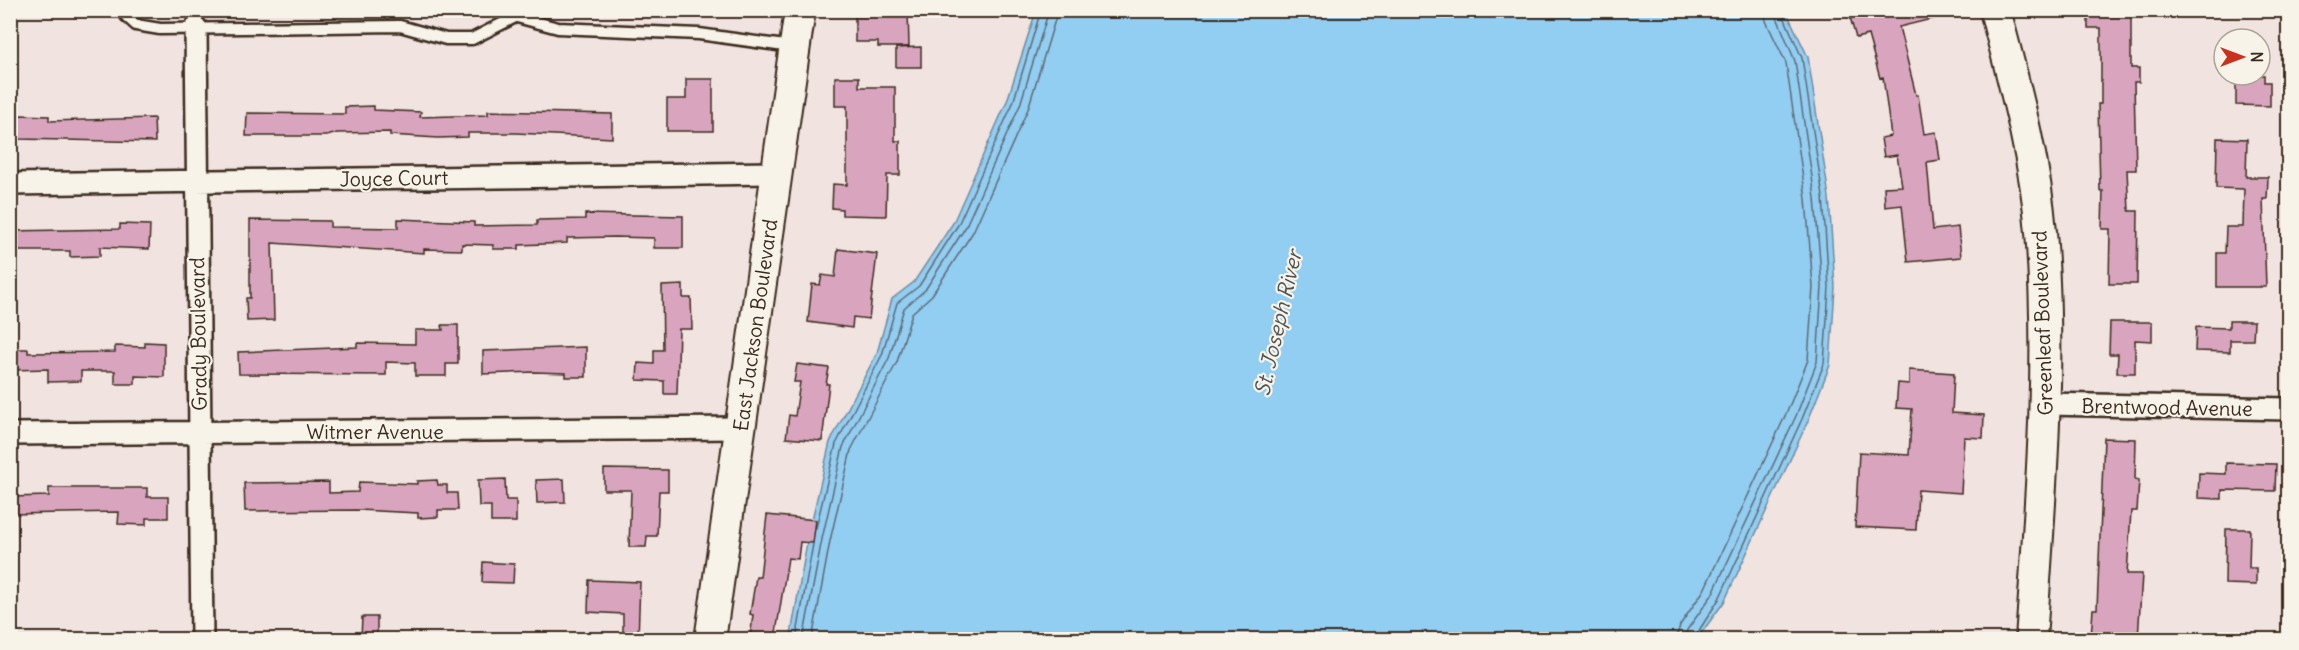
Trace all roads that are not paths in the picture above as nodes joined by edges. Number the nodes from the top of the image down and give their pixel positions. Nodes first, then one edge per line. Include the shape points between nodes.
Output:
1 (126, 10) edge
2 (529, 10) edge
3 (800, 10) edge
4 (1995, 10) edge
5 (516, 14) edge
6 (196, 28) junction
7 (795, 47) junction
8 (777, 173) junction
9 (197, 181) junction
10 (10, 184) edge
11 (2046, 404) junction
12 (2289, 409) edge
13 (741, 428) junction
14 (199, 432) junction
15 (10, 434) edge
16 (202, 639) edge
17 (710, 639) edge
18 (2031, 639) edge

1 - 6 lane via 126,16 136,25
2 - 5 lane
3 - 7 main road, East Jackson Boulevard
4 - 11 main road, Greenleaf Boulevard via 2022,114 2041,231
5 - 6 lane via 472,39 446,39 400,26
5 - 7 lane via 558,28 699,34
6 - 9 street, Grady Boulevard
7 - 8 main road, East Jackson Boulevard
8 - 9 street, Joyce Court
8 - 13 main road, East Jackson Boulevard
9 - 10 street, Joyce Court
9 - 14 street, Grady Boulevard
11 - 12 street, Brentwood Avenue
11 - 18 main road, Greenleaf Boulevard
13 - 14 street, Witmer Avenue
13 - 17 main road, East Jackson Boulevard
14 - 15 street, Witmer Avenue
14 - 16 street, Grady Boulevard

